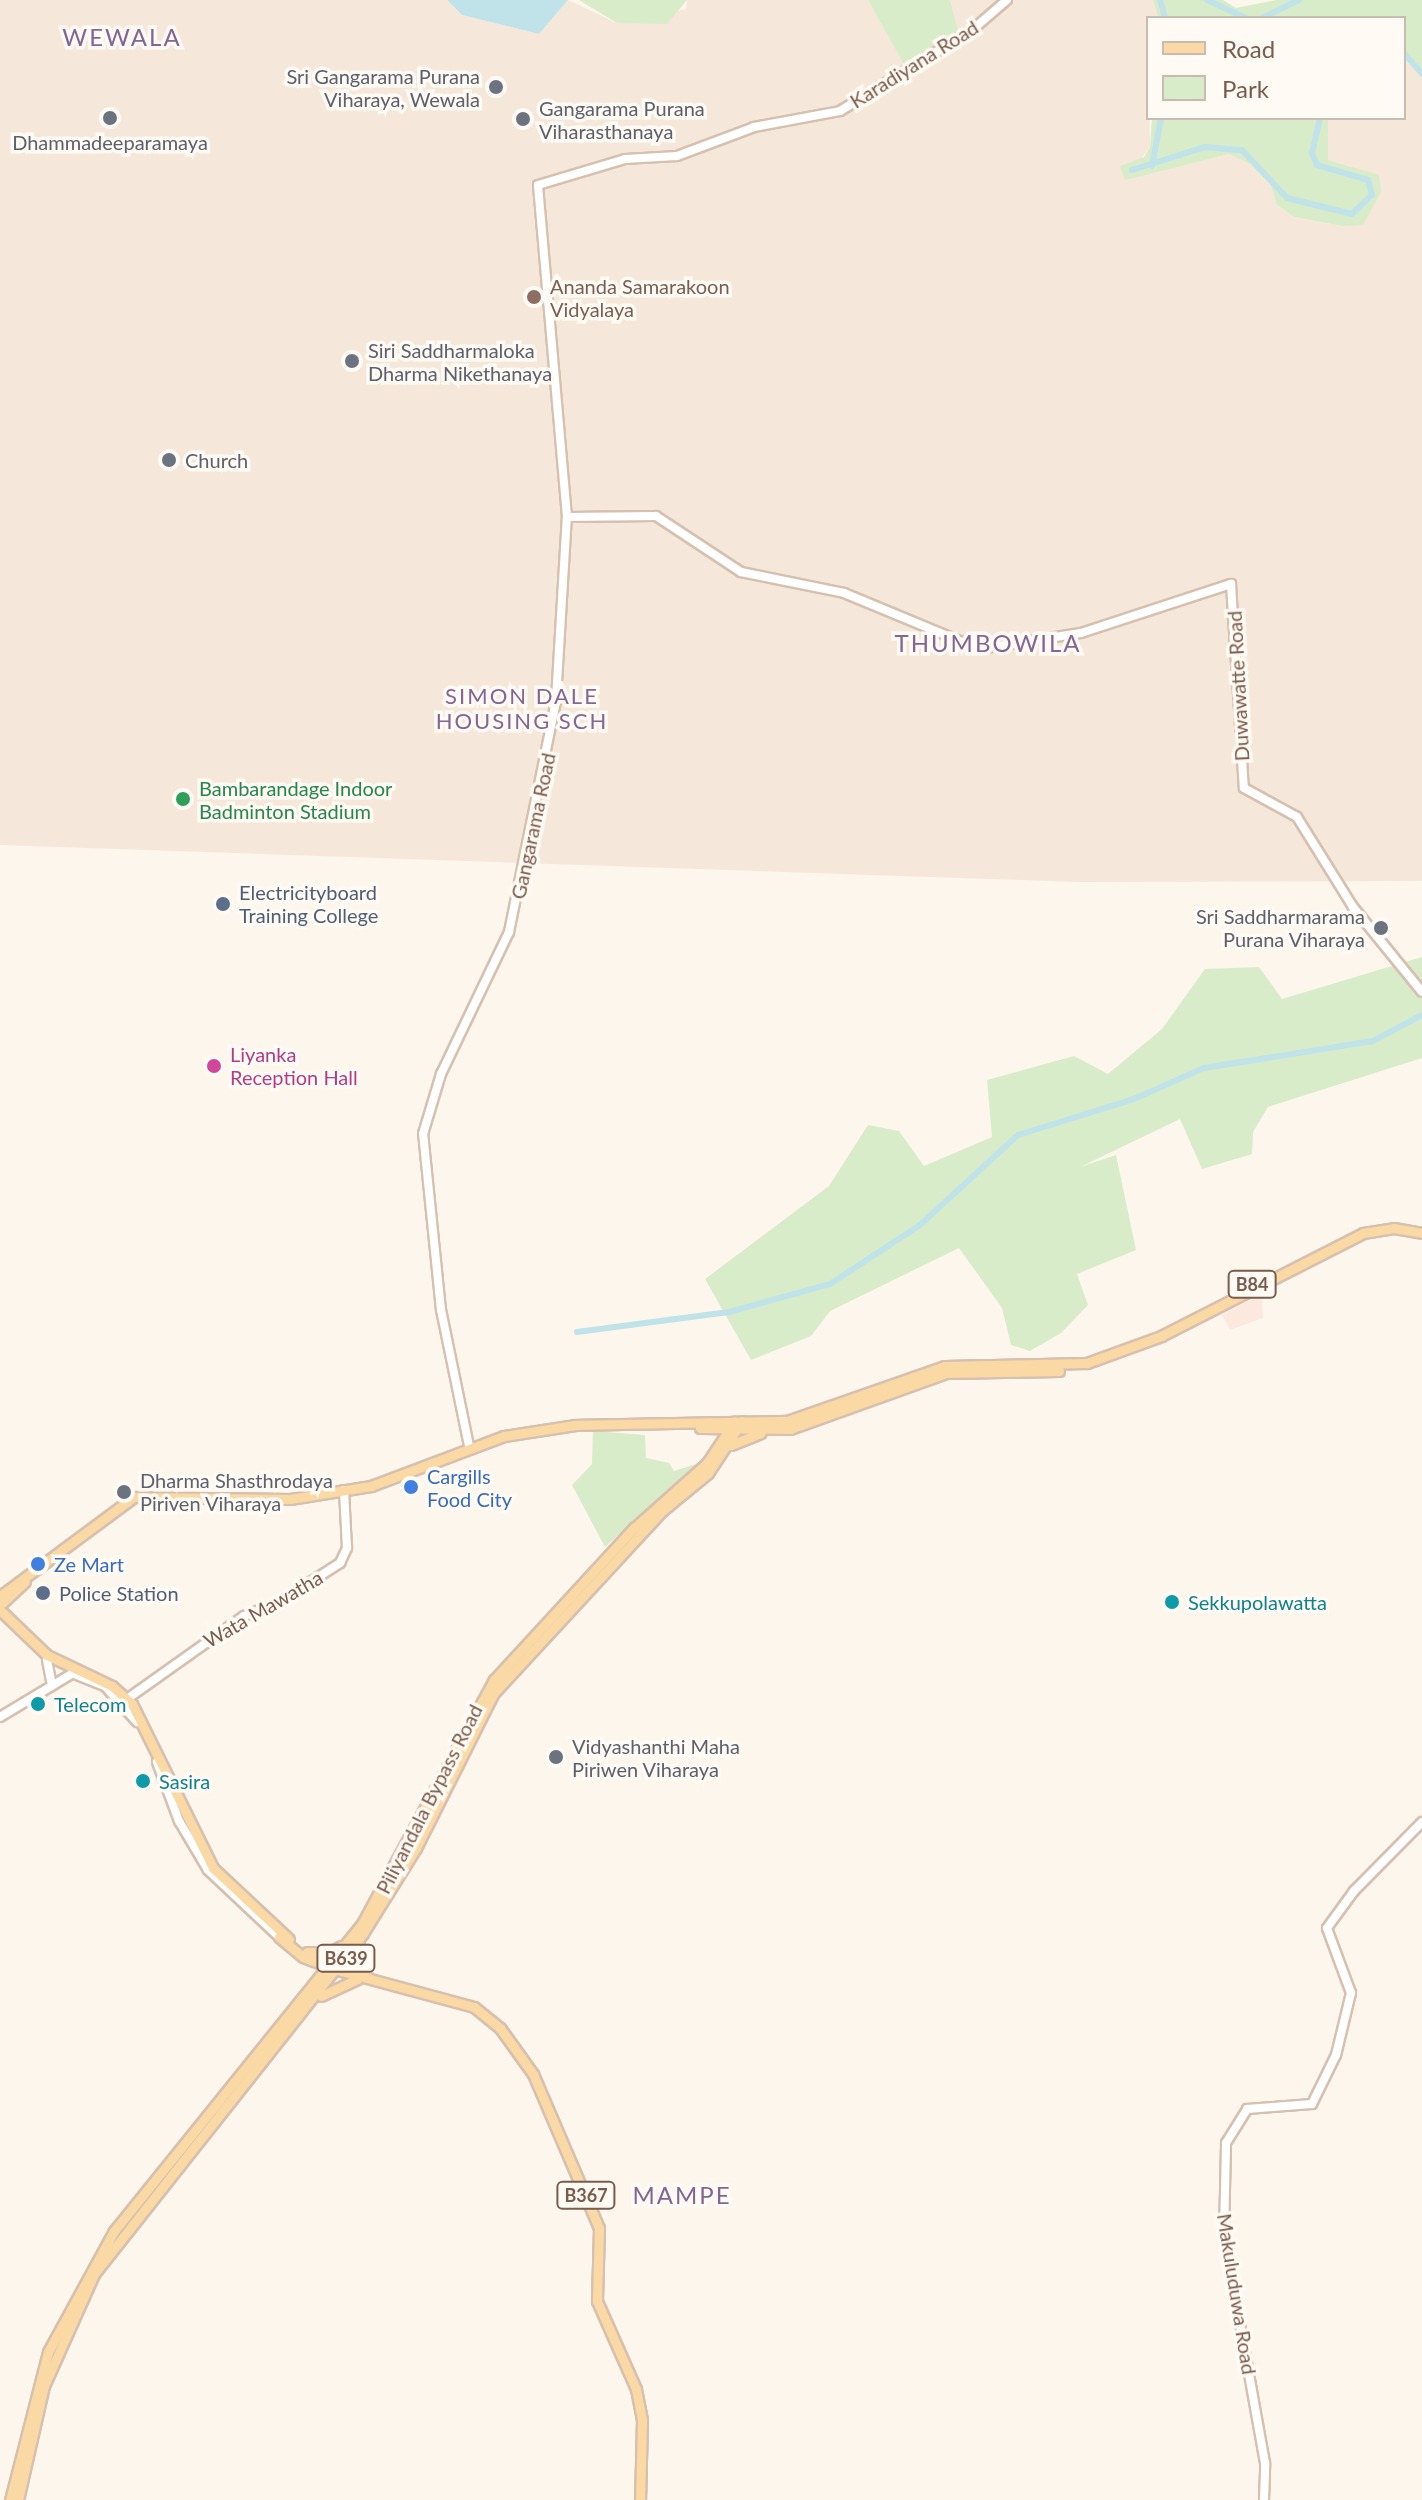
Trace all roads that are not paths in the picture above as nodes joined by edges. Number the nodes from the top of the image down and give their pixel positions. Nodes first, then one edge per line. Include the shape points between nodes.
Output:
1 (1007, 0) edge
2 (538, 185) joint
3 (567, 517) junction
4 (1422, 992) edge
5 (1422, 1236) edge
6 (819, 1417) junction
7 (681, 1425) junction
8 (737, 1425) junction
9 (709, 1429) junction
10 (768, 1431) junction
11 (731, 1445) junction
12 (469, 1446) junction
13 (718, 1451) junction
14 (344, 1490) junction
15 (32, 1573) junction
16 (14, 1584) junction
17 (0, 1588) edge
18 (0, 1596) edge
19 (0, 1608) edge
20 (0, 1620) edge
21 (47, 1660) junction
22 (76, 1671) junction
23 (52, 1686) junction
24 (127, 1699) junction
25 (0, 1717) edge
26 (1422, 1822) edge
27 (363, 1933) junction
28 (279, 1937) joint
29 (348, 1941) junction
30 (303, 1953) junction
31 (335, 1966) junction
32 (368, 1978) junction
33 (311, 1990) junction
34 (308, 2005) junction
35 (10, 2500) edge
36 (18, 2500) edge
37 (640, 2500) edge
38 (1264, 2500) edge

1 - 2 street, Karadiyana Road via 972,30 840,111 754,127 677,156 625,159
2 - 3 street, Gangarama Road
3 - 4 street, Duwawatte Road via 656,516 741,572 844,593 979,649 1081,633 1231,584 1244,788 1297,817 1353,907
3 - 12 street, Gangarama Road via 556,700 518,900 492,973 441,1074 423,1134 441,1310
5 - 6 main road, B84 via 1394,1228 1363,1233 1161,1336 1099,1360 945,1366
6 - 8 main road, B84
6 - 10 main road, B84
7 - 8 main road, B84
7 - 9 main road, B84
7 - 12 main road, B84 via 575,1425
8 - 9 main road, B84
8 - 10 main road, B84
8 - 11 main road, Piliyandala Bypass Road / B639
8 - 13 main road, Piliyandala Bypass Road / B639
9 - 13 main road
10 - 11 main road
11 - 27 main road, Piliyandala Bypass Road / B639 via 630,1544 493,1694 416,1848
12 - 14 main road, B84
13 - 29 main road, Piliyandala Bypass Road / B639 via 634,1528 494,1680 465,1725 409,1845
14 - 15 main road, B84 via 290,1499 134,1497
14 - 24 street, Wata Mawatha via 347,1548 340,1563 278,1603 244,1616
15 - 16 main road, B84
15 - 19 main road, B84
16 - 17 main road
16 - 18 main road, B84
19 - 22 main road, B367 via 47,1655
20 - 21 main road, B367
21 - 22 main road, B367
21 - 23 street
22 - 23 street
22 - 24 main road, B367
22 - 28 street, B367 via 105,1686 128,1709 208,1870
23 - 25 street
24 - 30 main road, B367 via 152,1735 213,1868
26 - 38 street, Makuluduwa Road via 1327,1928 1351,1993 1336,2055 1312,2104 1247,2109 1226,2143 1224,2234 1265,2463
27 - 31 main road, Piliyandala Bypass Road / B639
27 - 32 main road via 356,1962
28 - 30 main road, B367
29 - 30 main road via 329,1953
29 - 31 main road, Piliyandala Bypass Road / B639
30 - 31 main road, B367
30 - 33 main road via 314,1970
31 - 32 main road, B367
31 - 33 main road, Piliyandala Bypass Road / B639
31 - 34 main road, Piliyandala Bypass Road / B639
32 - 34 main road via 334,1986
32 - 37 main road, B367 via 474,2007 500,2028 537,2081 599,2228 597,2301 636,2389 642,2420
33 - 35 main road, Piliyandala Bypass Road / B639 via 87,2272 48,2352
34 - 36 main road, Piliyandala Bypass Road / B639 via 130,2221 94,2274 44,2386

